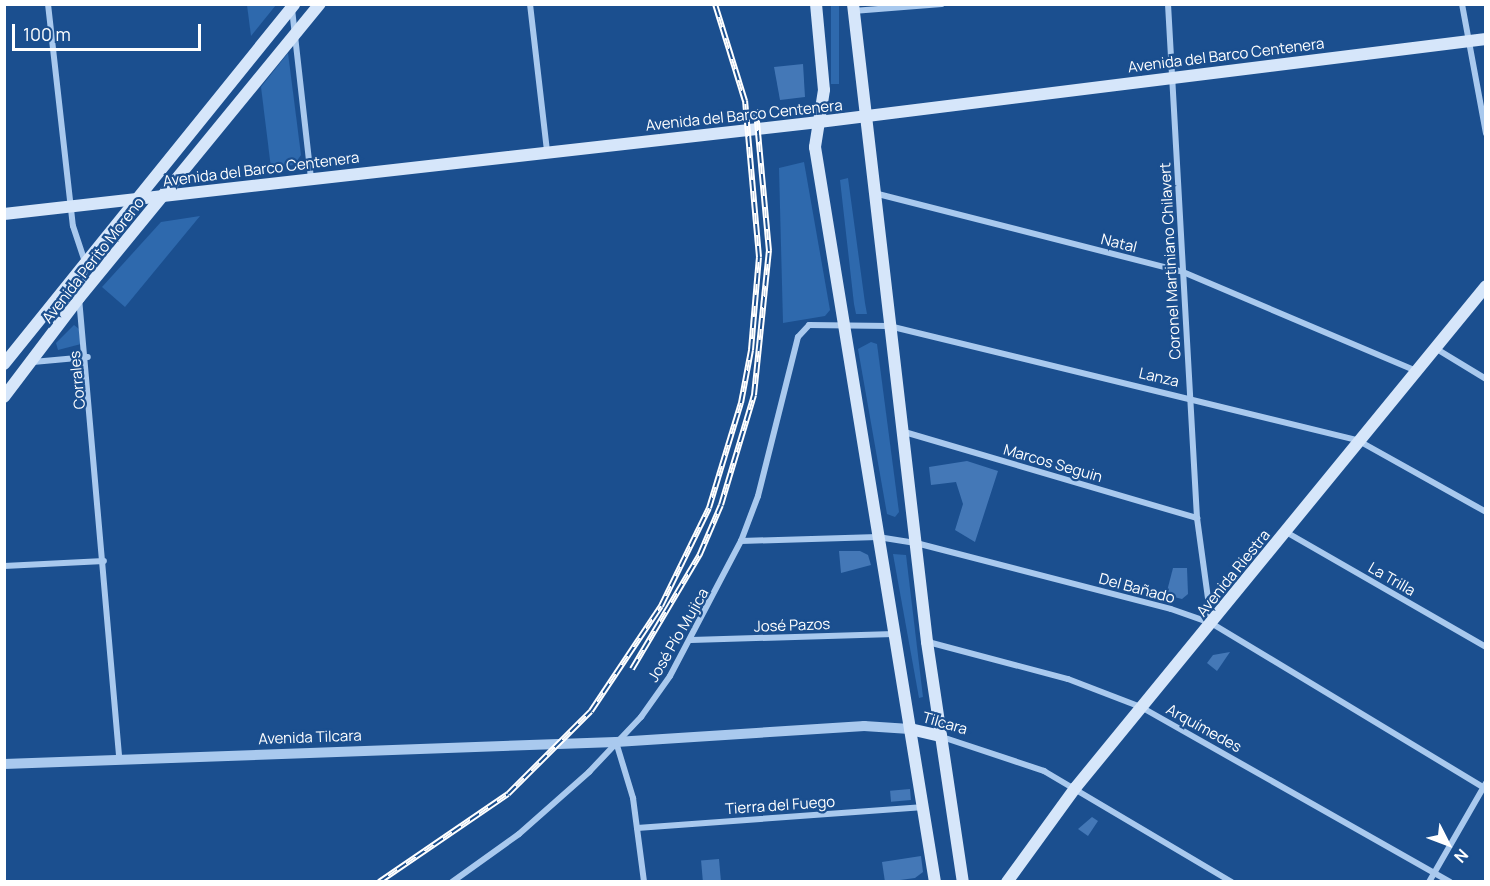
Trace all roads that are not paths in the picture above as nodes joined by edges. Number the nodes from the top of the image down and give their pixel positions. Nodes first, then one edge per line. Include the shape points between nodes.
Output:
1 (48, 4) edge
2 (320, 4) edge
3 (530, 4) edge
4 (816, 4) edge
5 (942, 4) edge
6 (1168, 4) edge
7 (1462, 4) edge
8 (292, 5) edge
9 (853, 8) edge
10 (295, 36) junction
11 (1485, 39) edge
12 (1468, 40) junction
13 (1172, 77) junction
14 (864, 116) junction
15 (819, 122) junction
16 (1485, 134) edge
17 (547, 152) junction
18 (312, 178) junction
19 (873, 193) junction
20 (164, 195) junction
21 (139, 198) junction
22 (73, 206) junction
23 (4, 214) edge
24 (86, 265) junction
25 (1183, 272) junction
26 (1485, 286) edge
27 (79, 298) junction
28 (842, 324) junction
29 (809, 325) joint
30 (889, 326) junction
31 (1435, 348) junction
32 (88, 357) junction
33 (33, 362) junction
34 (4, 364) edge
35 (1416, 371) junction
36 (1485, 380) edge
37 (4, 397) edge
38 (1189, 397) junction
39 (901, 431) junction
40 (1359, 441) junction
41 (1485, 512) edge
42 (1197, 518) junction
43 (1286, 532) junction
44 (878, 537) junction
45 (741, 541) junction
46 (916, 543) junction
47 (104, 561) junction
48 (4, 566) edge
49 (1211, 623) junction
50 (894, 634) junction
51 (691, 640) junction
52 (927, 642) junction
53 (1485, 647) edge
54 (1142, 707) junction
55 (910, 729) junction
56 (940, 736) junction
57 (616, 742) junction
58 (119, 758) junction
59 (4, 764) edge
60 (1076, 787) junction
61 (1485, 787) edge
62 (924, 807) junction
63 (637, 828) junction
64 (1434, 872) junction
65 (452, 882) edge
66 (644, 882) edge
67 (935, 882) edge
68 (963, 882) edge
69 (1007, 882) edge
70 (1232, 882) edge
71 (1429, 882) edge
72 (1449, 882) edge

1 - 22 street
2 - 10 main road, Avenida Perito Moreno
3 - 17 street
4 - 15 main road via 824,90
5 - 9 street
6 - 13 street, Coronel Martiniano Chilavert
7 - 12 street
8 - 10 street
8 - 21 main road, Avenida Perito Moreno
9 - 14 main road
10 - 18 street
10 - 20 main road, Avenida Perito Moreno
11 - 12 main road, Avenida del Barco Centenera
12 - 13 main road, Avenida del Barco Centenera
12 - 16 street
13 - 14 main road, Avenida del Barco Centenera
13 - 25 street, Coronel Martiniano Chilavert
14 - 15 main road, Avenida del Barco Centenera
14 - 19 main road
15 - 17 main road, Avenida del Barco Centenera
15 - 28 main road via 815,147
17 - 18 main road, Avenida del Barco Centenera
18 - 20 main road, Avenida del Barco Centenera
19 - 25 street, Natal
19 - 30 main road
20 - 21 main road, Avenida del Barco Centenera
20 - 27 main road, Avenida Perito Moreno
21 - 22 main road, Avenida del Barco Centenera
21 - 24 main road, Avenida Perito Moreno
22 - 23 main road, Avenida del Barco Centenera
22 - 24 street via 73,226
24 - 27 street, Corrales
24 - 34 main road, Avenida Perito Moreno
25 - 35 street, Natal
25 - 38 street, Coronel Martiniano Chilavert
26 - 31 main road, Avenida Riestra
27 - 32 street, Corrales
27 - 33 main road, Avenida Perito Moreno
28 - 29 street, Lanza
28 - 30 street, Lanza
28 - 44 main road
29 - 45 street, José Pío Mujica via 798,337 758,496
30 - 38 street, Lanza
30 - 39 main road
31 - 35 main road, Avenida Riestra
31 - 36 street
32 - 33 street
32 - 47 street, Corrales
33 - 37 main road, Avenida Perito Moreno
35 - 40 main road, Avenida Riestra
38 - 40 street, Lanza
38 - 42 street, Coronel Martiniano Chilavert
39 - 42 street, Marcos Seguin
39 - 46 main road
40 - 41 street, Lanza
40 - 43 main road, Avenida Riestra
42 - 49 street, Coronel Martiniano Chilavert
43 - 49 main road, Avenida Riestra
43 - 53 street, La Trilla
44 - 45 street, Del Bañado
44 - 46 street, Del Bañado
44 - 50 main road
45 - 51 street, José Pío Mujica
46 - 49 street, Del Bañado
46 - 52 main road
47 - 48 street
47 - 58 street, Corrales
49 - 54 main road, Avenida Riestra
49 - 61 street, Del Bañado
50 - 51 street, José Pazos
50 - 55 main road
51 - 57 street, José Pío Mujica via 647,708
52 - 54 street, Arquímedes via 1068,679
52 - 56 main road
54 - 60 main road, Avenida Riestra
54 - 64 street, Arquímedes
55 - 56 main road, Tilcara
55 - 57 street, Tilcara via 864,726
55 - 62 main road
56 - 60 street, Tilcara via 1018,761
56 - 68 main road
57 - 58 street, Avenida Tilcara
57 - 63 street via 633,798
57 - 65 street, José Pío Mujica via 558,802
58 - 59 street, Avenida Tilcara
60 - 69 main road, Avenida Riestra
60 - 70 street, Tilcara
61 - 64 street
62 - 63 street, Tierra del Fuego
62 - 67 main road
63 - 66 street
64 - 71 street
64 - 72 street, Arquímedes

